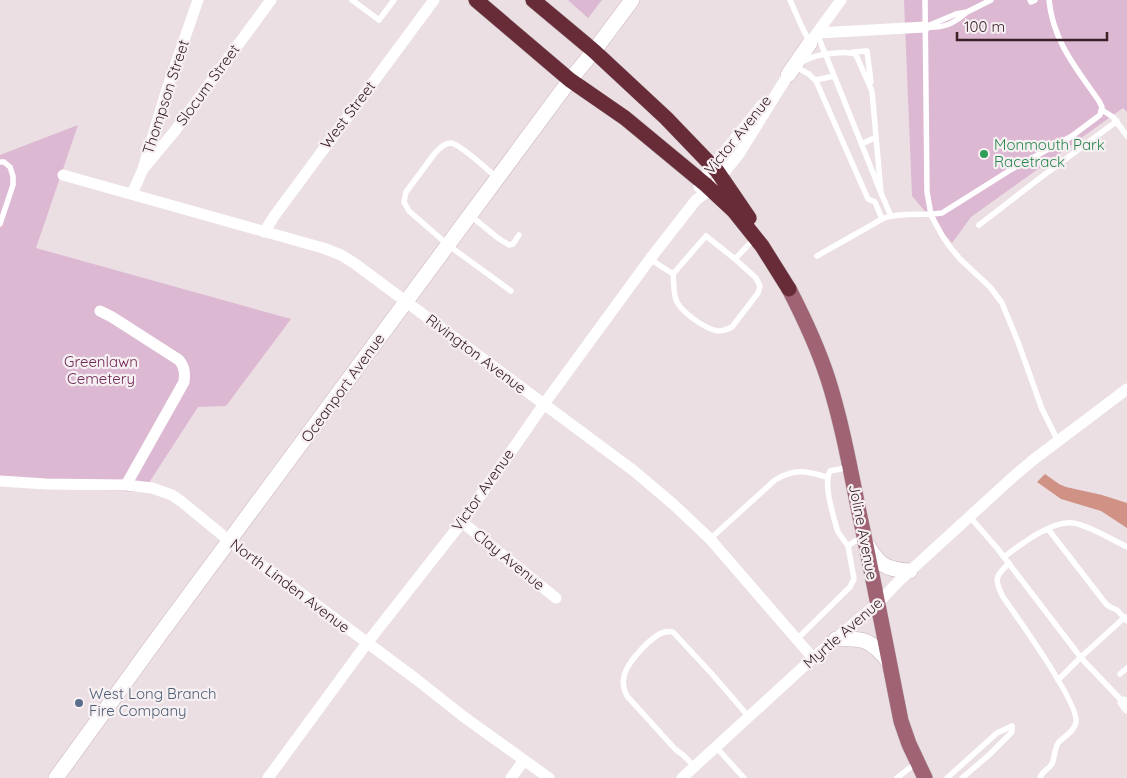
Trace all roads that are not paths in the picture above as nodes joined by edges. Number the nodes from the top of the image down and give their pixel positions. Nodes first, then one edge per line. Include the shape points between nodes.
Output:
1 (198, 0) edge
2 (271, 0) edge
3 (352, 0) edge
4 (394, 0) edge
5 (434, 0) edge
6 (476, 0) edge
7 (533, 0) edge
8 (632, 0) edge
9 (790, 0) edge
10 (841, 0) edge
11 (925, 0) edge
12 (991, 0) edge
13 (1030, 0) edge
14 (1035, 0) edge
15 (1049, 0) edge
16 (925, 27) junction
17 (816, 40) junction
18 (594, 51) junction
19 (851, 52) junction
20 (826, 54) junction
21 (791, 71) junction
22 (834, 76) junction
23 (570, 80) junction
24 (816, 80) junction
25 (872, 91) junction
26 (1102, 110) junction
27 (1117, 121) junction
28 (1127, 136) edge
29 (876, 137) junction
30 (862, 144) junction
31 (0, 162) edge
32 (143, 169) junction
33 (717, 172) junction
34 (63, 175) dead end
35 (498, 178) junction
36 (706, 185) junction
37 (132, 194) junction
38 (883, 195) junction
39 (875, 202) junction
40 (932, 214) junction
41 (470, 215) junction
42 (891, 216) junction
43 (882, 219) junction
44 (0, 224) edge
45 (979, 225) dead end
46 (264, 232) junction
47 (519, 236) dead end
48 (755, 238) junction
49 (448, 245) junction
50 (817, 256) dead end
51 (650, 259) junction
52 (735, 259) junction
53 (673, 274) junction
54 (789, 289) junction
55 (511, 291) dead end
56 (406, 302) junction
57 (100, 311) dead end
58 (1126, 390) edge
59 (544, 404) junction
60 (1058, 441) junction
61 (850, 467) junction
62 (827, 478) junction
63 (0, 482) edge
64 (126, 485) junction
65 (970, 517) junction
66 (462, 522) junction
67 (1048, 529) junction
68 (710, 539) junction
69 (230, 541) junction
70 (865, 541) junction
71 (848, 546) junction
72 (1127, 547) edge
73 (1004, 557) junction
74 (1009, 564) junction
75 (910, 572) junction
76 (556, 598) dead end
77 (877, 604) junction
78 (1126, 618) edge
79 (797, 639) junction
80 (836, 639) junction
81 (367, 643) junction
82 (1080, 657) junction
83 (813, 658) junction
84 (890, 662) junction
85 (1127, 668) edge
86 (1120, 674) dead end
87 (1058, 680) junction
88 (1125, 705) edge
89 (749, 717) junction
90 (716, 747) junction
91 (524, 760) junction
92 (917, 762) junction
93 (694, 766) junction
94 (56, 778) edge
95 (268, 778) edge
96 (511, 778) edge
97 (549, 778) edge
98 (682, 778) edge
99 (744, 778) edge
100 (897, 778) edge
101 (925, 778) edge
102 (947, 778) edge
103 (962, 778) edge
104 (1040, 778) edge

1 - 32 street, Thompson Street
2 - 32 street, Slocum Street via 180,125
3 - 4 lane via 378,20
5 - 46 street, West Street
6 - 23 highway
7 - 18 highway
8 - 18 street, Oceanport Avenue
9 - 17 lane via 801,25
10 - 17 street, Victor Avenue
11 - 16 lane
12 - 16 lane via 941,27
13 - 14 lane
15 - 26 lane via 1059,41
16 - 17 street via 832,32
16 - 40 lane via 927,192
17 - 20 lane
17 - 21 street, Victor Avenue
18 - 23 street, Oceanport Avenue
18 - 33 highway via 666,118
19 - 20 lane
19 - 25 lane via 856,55
19 - 25 lane via 867,51
20 - 21 lane via 813,57
20 - 22 lane
21 - 24 lane via 809,74
21 - 33 street, Victor Avenue via 739,154
22 - 24 lane
22 - 30 lane
23 - 35 street, Oceanport Avenue
23 - 36 highway via 625,118
24 - 39 lane via 868,199
25 - 29 lane
26 - 27 lane
26 - 40 lane via 1072,136 942,213
27 - 28 lane
27 - 45 lane
29 - 30 lane
29 - 38 lane
30 - 38 lane
31 - 44 lane via 10,167 13,185
32 - 37 street, Thompson Street
33 - 36 street, Victor Avenue
33 - 54 highway via 762,236
34 - 37 street, Rivington Avenue
35 - 41 street, Oceanport Avenue
35 - 49 lane via 451,143 440,148 412,184 404,196 406,207
36 - 48 highway via 734,211
36 - 51 street, Victor Avenue
37 - 46 street, Rivington Avenue
38 - 39 lane
38 - 42 lane
39 - 43 lane
40 - 42 lane
40 - 60 lane via 950,247 1002,303 1042,409
41 - 47 lane via 509,245 514,244
41 - 49 street, Oceanport Avenue
42 - 43 lane
43 - 50 lane
46 - 56 street, Rivington Avenue via 341,255
48 - 52 lane
48 - 54 highway
49 - 55 lane
49 - 56 street, Oceanport Avenue
51 - 53 lane
51 - 59 street, Victor Avenue
52 - 53 lane via 706,236
52 - 53 lane via 756,278 760,286 732,327 719,331 708,328 684,311 676,300
54 - 61 main road, Joline Avenue via 828,378
56 - 59 street, Rivington Avenue
56 - 69 street, Oceanport Avenue
57 - 64 street via 179,360 184,369 184,382
58 - 60 street, Myrtle Avenue
59 - 66 street, Victor Avenue
59 - 68 street, Rivington Avenue via 634,471
60 - 65 street, Myrtle Avenue
61 - 62 lane via 830,471
61 - 70 main road, Joline Avenue
62 - 68 lane via 809,472 785,474
62 - 71 lane via 837,529
63 - 64 street, North Linden Avenue
64 - 69 street, North Linden Avenue via 152,488 172,495
65 - 73 lane
65 - 75 street, Myrtle Avenue
66 - 76 street, Clay Avenue
66 - 81 street, Victor Avenue
67 - 72 lane via 1075,523
67 - 73 lane
67 - 78 lane via 1106,604
68 - 79 street, Rivington Avenue
69 - 81 street, North Linden Avenue
69 - 94 street, Oceanport Avenue
70 - 71 lane via 855,540
70 - 75 street via 879,562 897,571
70 - 77 main road, Joline Avenue
71 - 79 lane via 854,579 850,587
73 - 74 lane
74 - 82 lane
74 - 87 lane via 998,577 999,588
75 - 77 street, Myrtle Avenue
77 - 80 street, Myrtle Avenue
77 - 84 main road, Joline Avenue
78 - 82 lane
79 - 83 street, Rivington Avenue
80 - 83 street, Myrtle Avenue
80 - 84 street via 866,641 878,648
81 - 91 street, North Linden Avenue
81 - 95 street, Victor Avenue
82 - 87 lane
82 - 88 lane
83 - 89 street, Myrtle Avenue
84 - 92 main road, Joline Avenue via 901,721
85 - 86 lane
87 - 104 lane via 1075,710 1077,722 1058,744 1052,763
89 - 90 street, Myrtle Avenue
89 - 93 lane via 673,632 664,632 647,643 624,676 627,696
90 - 93 street, Myrtle Avenue
90 - 99 lane
91 - 96 street
91 - 97 street, North Linden Avenue
92 - 100 lane
92 - 101 main road, Joline Avenue
93 - 98 street, Myrtle Avenue
102 - 103 lane via 997,733 1012,726 1011,733

